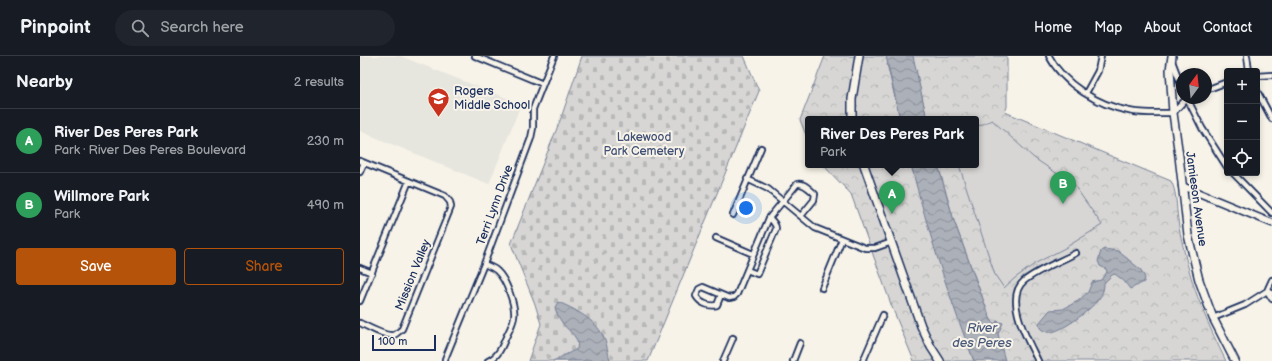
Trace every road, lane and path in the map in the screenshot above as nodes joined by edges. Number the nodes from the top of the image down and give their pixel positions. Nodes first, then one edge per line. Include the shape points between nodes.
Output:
1 (475, 56) edge
2 (554, 56) edge
3 (860, 56) edge
4 (1049, 56) edge
5 (1101, 56) edge
6 (1247, 56) edge
7 (1172, 58) edge
8 (1249, 68) edge
9 (1176, 70) edge
10 (1272, 75) edge
11 (1260, 76) edge
12 (1224, 83) edge
13 (542, 84) junction
14 (1212, 88) edge
15 (1086, 94) junction
16 (1260, 97) edge
17 (1181, 104) edge
18 (1190, 104) edge
19 (1173, 113) junction
20 (852, 116) edge
21 (1272, 119) edge
22 (761, 148) dead end
23 (362, 162) edge
24 (1224, 162) edge
25 (865, 168) edge
26 (360, 172) edge
27 (1236, 176) edge
28 (747, 179) junction
29 (409, 182) junction
30 (1182, 186) junction
31 (783, 200) junction
32 (1272, 213) edge
33 (733, 216) dead end
34 (801, 216) junction
35 (769, 218) junction
36 (1272, 223) edge
37 (716, 238) dead end
38 (842, 239) junction
39 (892, 242) junction
40 (1076, 253) dead end
41 (753, 254) junction
42 (484, 264) junction
43 (360, 268) edge
44 (747, 270) junction
45 (372, 273) junction
46 (1272, 280) edge
47 (822, 288) dead end
48 (1270, 292) edge
49 (721, 295) junction
50 (1272, 299) edge
51 (360, 302) edge
52 (883, 315) dead end
53 (1212, 318) junction
54 (360, 323) edge
55 (733, 338) dead end
56 (800, 343) dead end
57 (444, 360) edge
58 (488, 361) edge
59 (723, 361) edge
60 (793, 361) edge
61 (863, 361) edge
62 (940, 361) edge
63 (1038, 361) edge
64 (1235, 361) edge

1 - 13 street
2 - 13 street, Terri Lynn Drive
3 - 20 main road via 852,99
4 - 15 street via 1069,80
5 - 15 street via 1098,71
6 - 8 street
7 - 9 street
7 - 19 main road, Jamieson Avenue via 1170,70
10 - 11 street
12 - 14 street
13 - 42 street, Terri Lynn Drive via 533,109 530,138
15 - 19 street via 1107,105 1130,111
16 - 21 street
17 - 19 street
18 - 24 street
19 - 30 main road, Jamieson Avenue
22 - 28 street
23 - 26 street
23 - 29 street
25 - 39 main road
27 - 32 street
28 - 31 street
28 - 33 street
29 - 45 street
29 - 54 street, Mission Valley via 445,196 451,207 402,329 392,335
30 - 36 street
30 - 53 main road, Jamieson Avenue via 1188,235
31 - 34 street
31 - 34 street via 797,184 803,184 815,194 815,198
31 - 35 street
34 - 38 street via 815,228
35 - 41 street
35 - 44 street via 776,229 757,274
37 - 41 street
38 - 39 street via 865,248 875,248
38 - 47 street
39 - 62 main road via 924,333
40 - 63 street via 1023,282 1018,290 1016,307
41 - 44 street
42 - 57 street, Terri Lynn Drive
42 - 58 street via 501,275 514,311 513,320 500,351
43 - 45 street
44 - 49 street via 737,294 729,298
45 - 51 street
46 - 48 street
48 - 50 street
48 - 53 street
49 - 49 street via 703,287 696,296 698,301 712,307 717,305
52 - 61 street
53 - 64 main road, Jamieson Avenue
55 - 59 street
56 - 60 street

